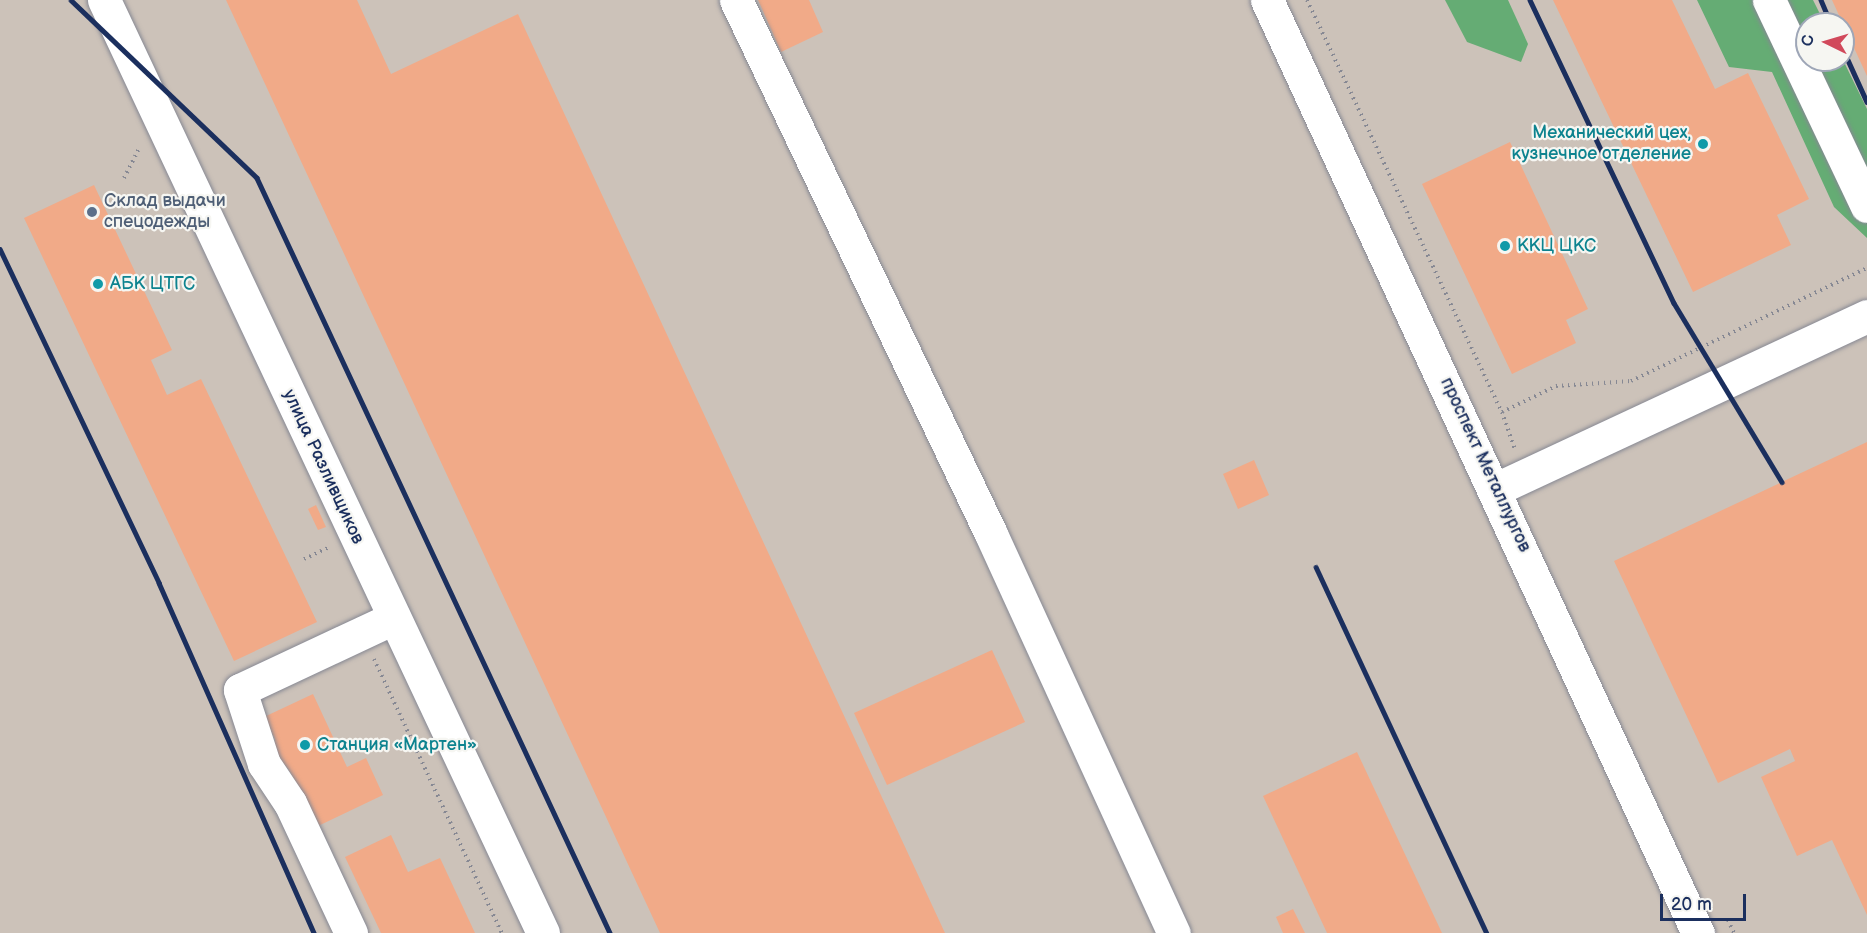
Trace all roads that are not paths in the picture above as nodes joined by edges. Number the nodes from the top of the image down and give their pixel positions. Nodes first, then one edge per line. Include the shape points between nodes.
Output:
1 (104, 0) edge
2 (736, 0) edge
3 (1267, 0) edge
4 (1769, 0) edge
5 (1867, 206) edge
6 (1867, 316) edge
7 (1496, 489) junction
8 (394, 618) junction
9 (351, 933) edge
10 (543, 933) edge
11 (1174, 933) edge
12 (1698, 933) edge

1 - 8 street, улица Разливщиков
2 - 11 street via 991,534
3 - 7 street, проспект Металлургов
4 - 5 street
6 - 7 street
7 - 12 street, проспект Металлургов
8 - 9 street via 240,690 264,764 290,802
8 - 10 street, улица Разливщиков

